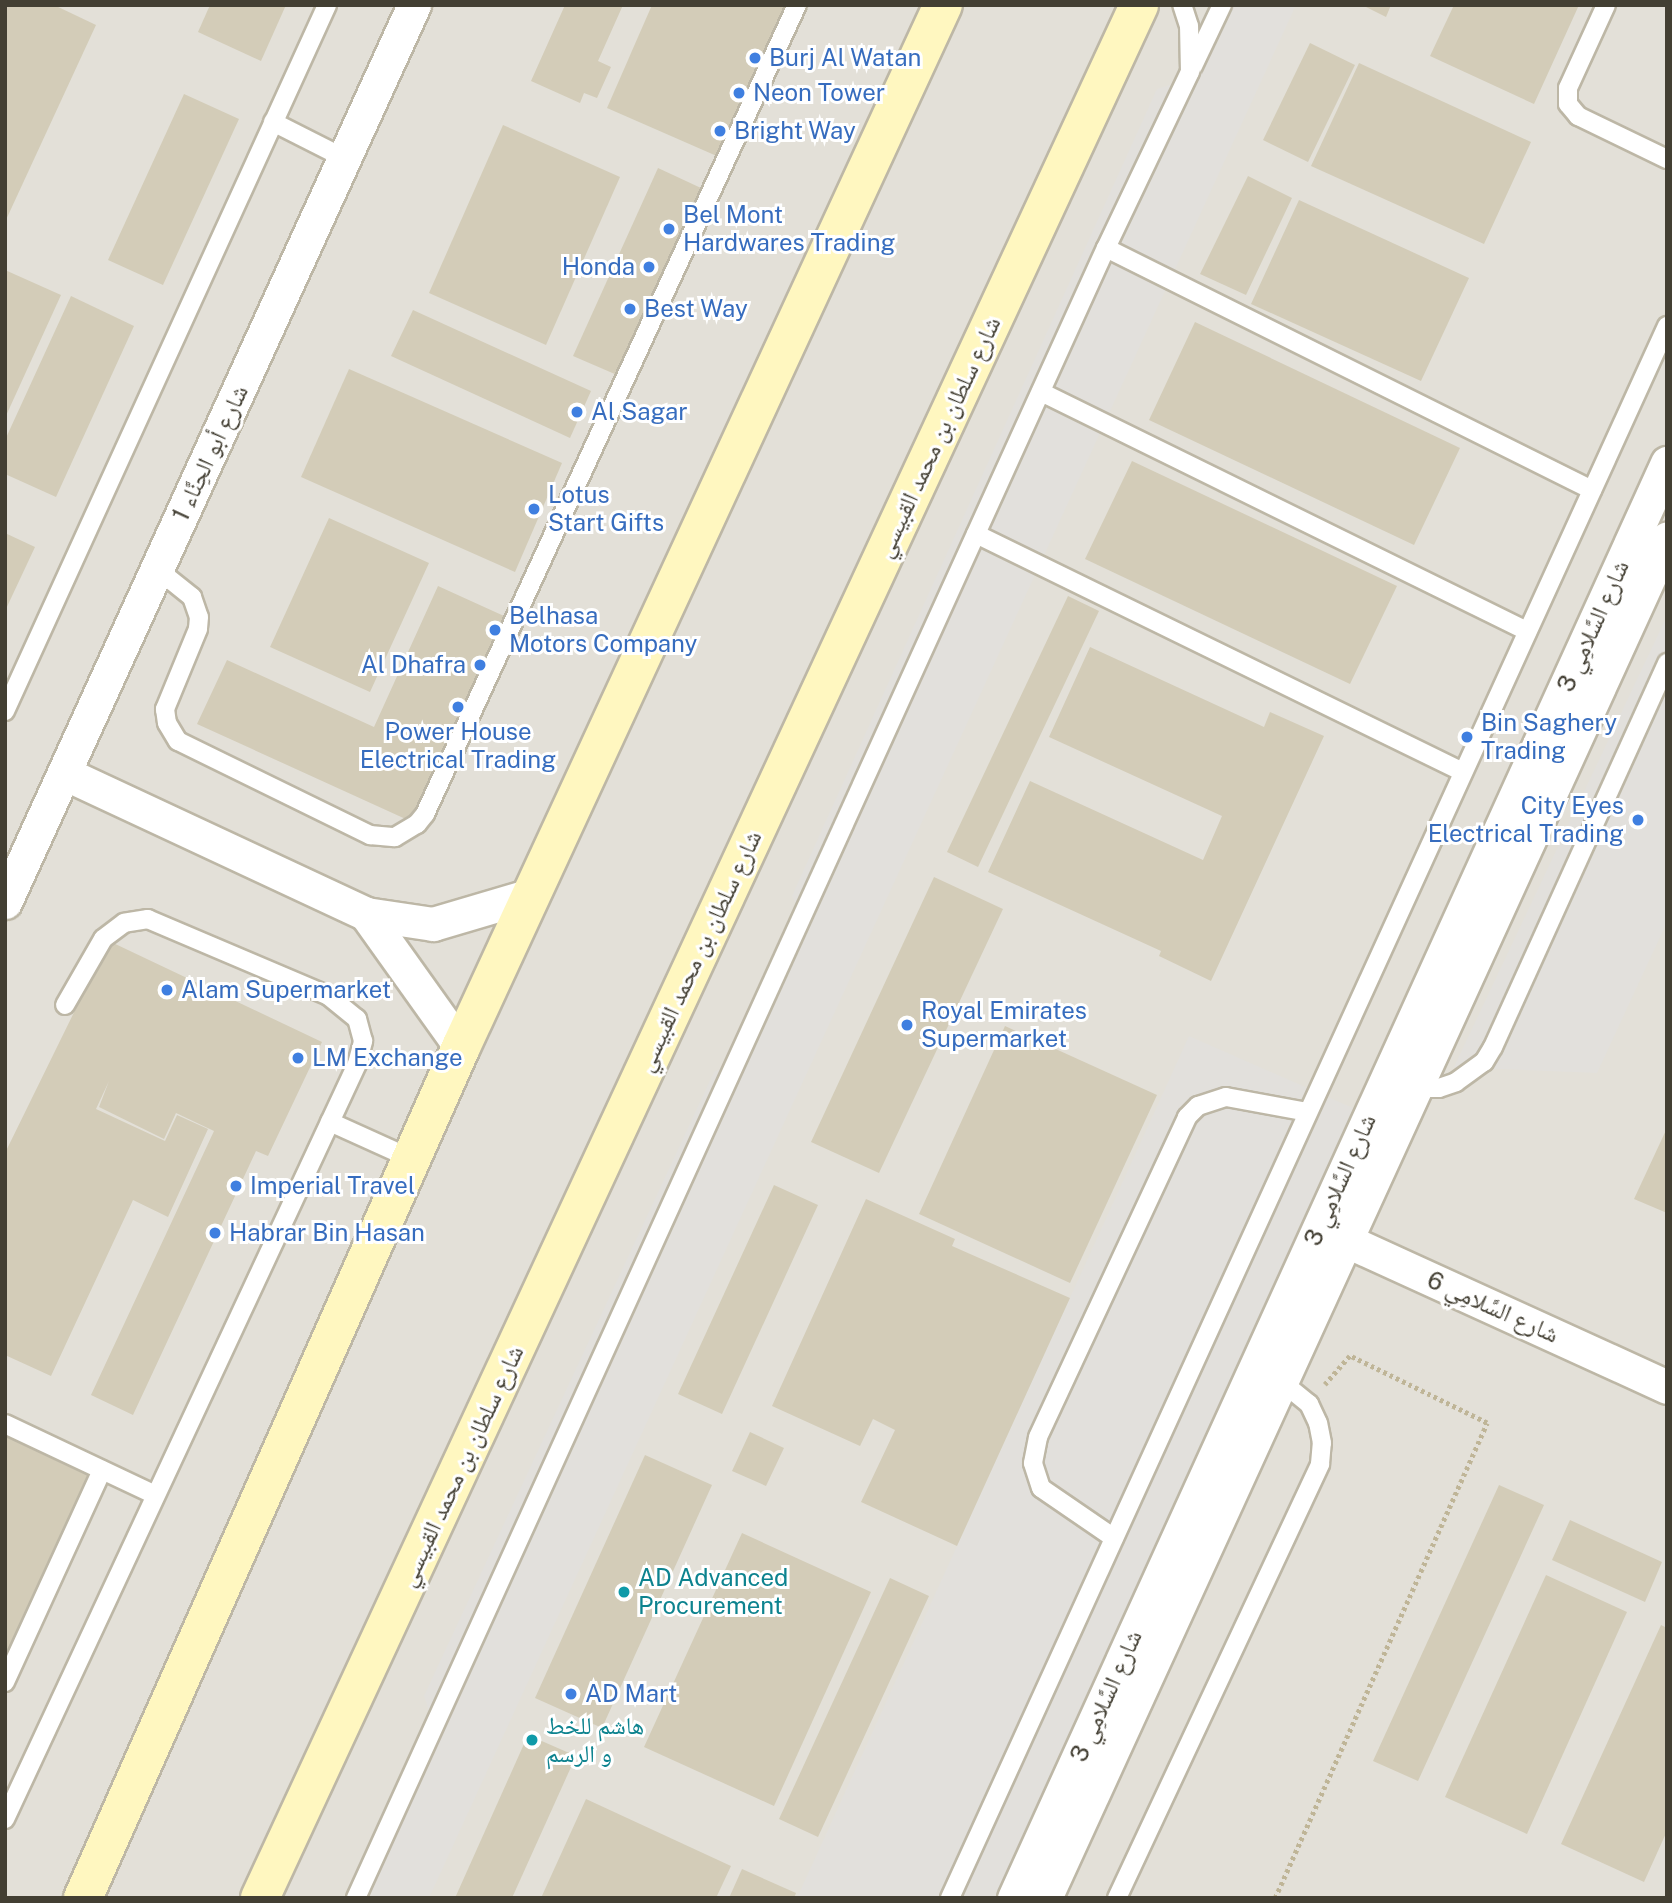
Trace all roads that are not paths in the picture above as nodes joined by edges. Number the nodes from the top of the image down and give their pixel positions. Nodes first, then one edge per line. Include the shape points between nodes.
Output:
1 (327, 5) edge
2 (414, 5) edge
3 (797, 5) edge
4 (943, 5) edge
5 (1139, 5) edge
6 (1182, 5) edge
7 (1222, 5) edge
8 (1606, 5) edge
9 (1190, 72) junction
10 (274, 122) junction
11 (344, 158) junction
12 (1667, 159) edge
13 (1106, 248) junction
14 (1667, 326) edge
15 (1041, 392) junction
16 (1667, 463) edge
17 (1592, 490) junction
18 (976, 534) junction
19 (1667, 538) edge
20 (157, 569) junction
21 (1527, 631) junction
22 (1667, 663) edge
23 (5, 711) edge
24 (1463, 772) junction
25 (64, 773) junction
26 (531, 895) junction
27 (5, 901) edge
28 (366, 914) junction
29 (65, 1005) dead end
30 (461, 1047) junction
31 (1415, 1088) junction
32 (1308, 1112) junction
33 (330, 1122) junction
34 (412, 1158) junction
35 (1332, 1234) junction
36 (1282, 1381) junction
37 (1667, 1387) edge
38 (5, 1424) edge
39 (102, 1470) junction
40 (155, 1495) junction
41 (1114, 1538) junction
42 (5, 1682) edge
43 (5, 1819) edge
44 (83, 1898) edge
45 (260, 1898) edge
46 (356, 1898) edge
47 (950, 1898) edge
48 (1014, 1898) edge
49 (1045, 1898) edge
50 (1117, 1898) edge

1 - 10 lane
2 - 11 street, شارع أبو الحِنَّاء 1
3 - 20 lane via 417,824 395,837 370,835 178,741 165,709 199,617 192,597
4 - 26 main road
5 - 45 main road, شارع سلطان بن محمد القبيسي
6 - 9 lane via 1189,26
7 - 9 lane
8 - 12 lane via 1568,88 1568,104 1578,116
9 - 13 lane
10 - 11 lane
10 - 23 lane
11 - 20 street, شارع أبو الحِنَّاء 1
13 - 15 lane
13 - 17 lane
14 - 17 lane
15 - 18 lane
15 - 21 lane
16 - 35 street, شارع السَّلامِي 3
17 - 21 lane
18 - 24 lane
18 - 46 lane
19 - 31 street, شارع السَّلامِي 3
20 - 25 street, شارع أبو الحِنَّاء 1
21 - 24 lane
22 - 31 lane via 1493,1047 1483,1062 1457,1082
24 - 32 lane
25 - 27 street, شارع أبو الحِنَّاء 1
25 - 28 street
26 - 28 street via 432,924
26 - 30 main road
28 - 30 street
29 - 33 lane via 103,939 135,919 148,919 329,996 356,1018 363,1041
30 - 34 main road
31 - 35 street, شارع السَّلامِي 3
32 - 41 lane
32 - 41 lane via 1226,1097 1198,1106 1187,1117 1038,1437 1033,1463 1041,1488
33 - 34 lane
33 - 40 lane
34 - 44 main road
35 - 36 street, شارع السَّلامِي 3
35 - 37 street, شارع السَّلامِي 6
35 - 48 street, شارع السَّلامِي 3
36 - 49 street, شارع السَّلامِي 3
36 - 50 lane via 1309,1404 1318,1423 1321,1464
38 - 39 lane
39 - 40 lane
39 - 42 lane
40 - 43 lane
41 - 47 lane

